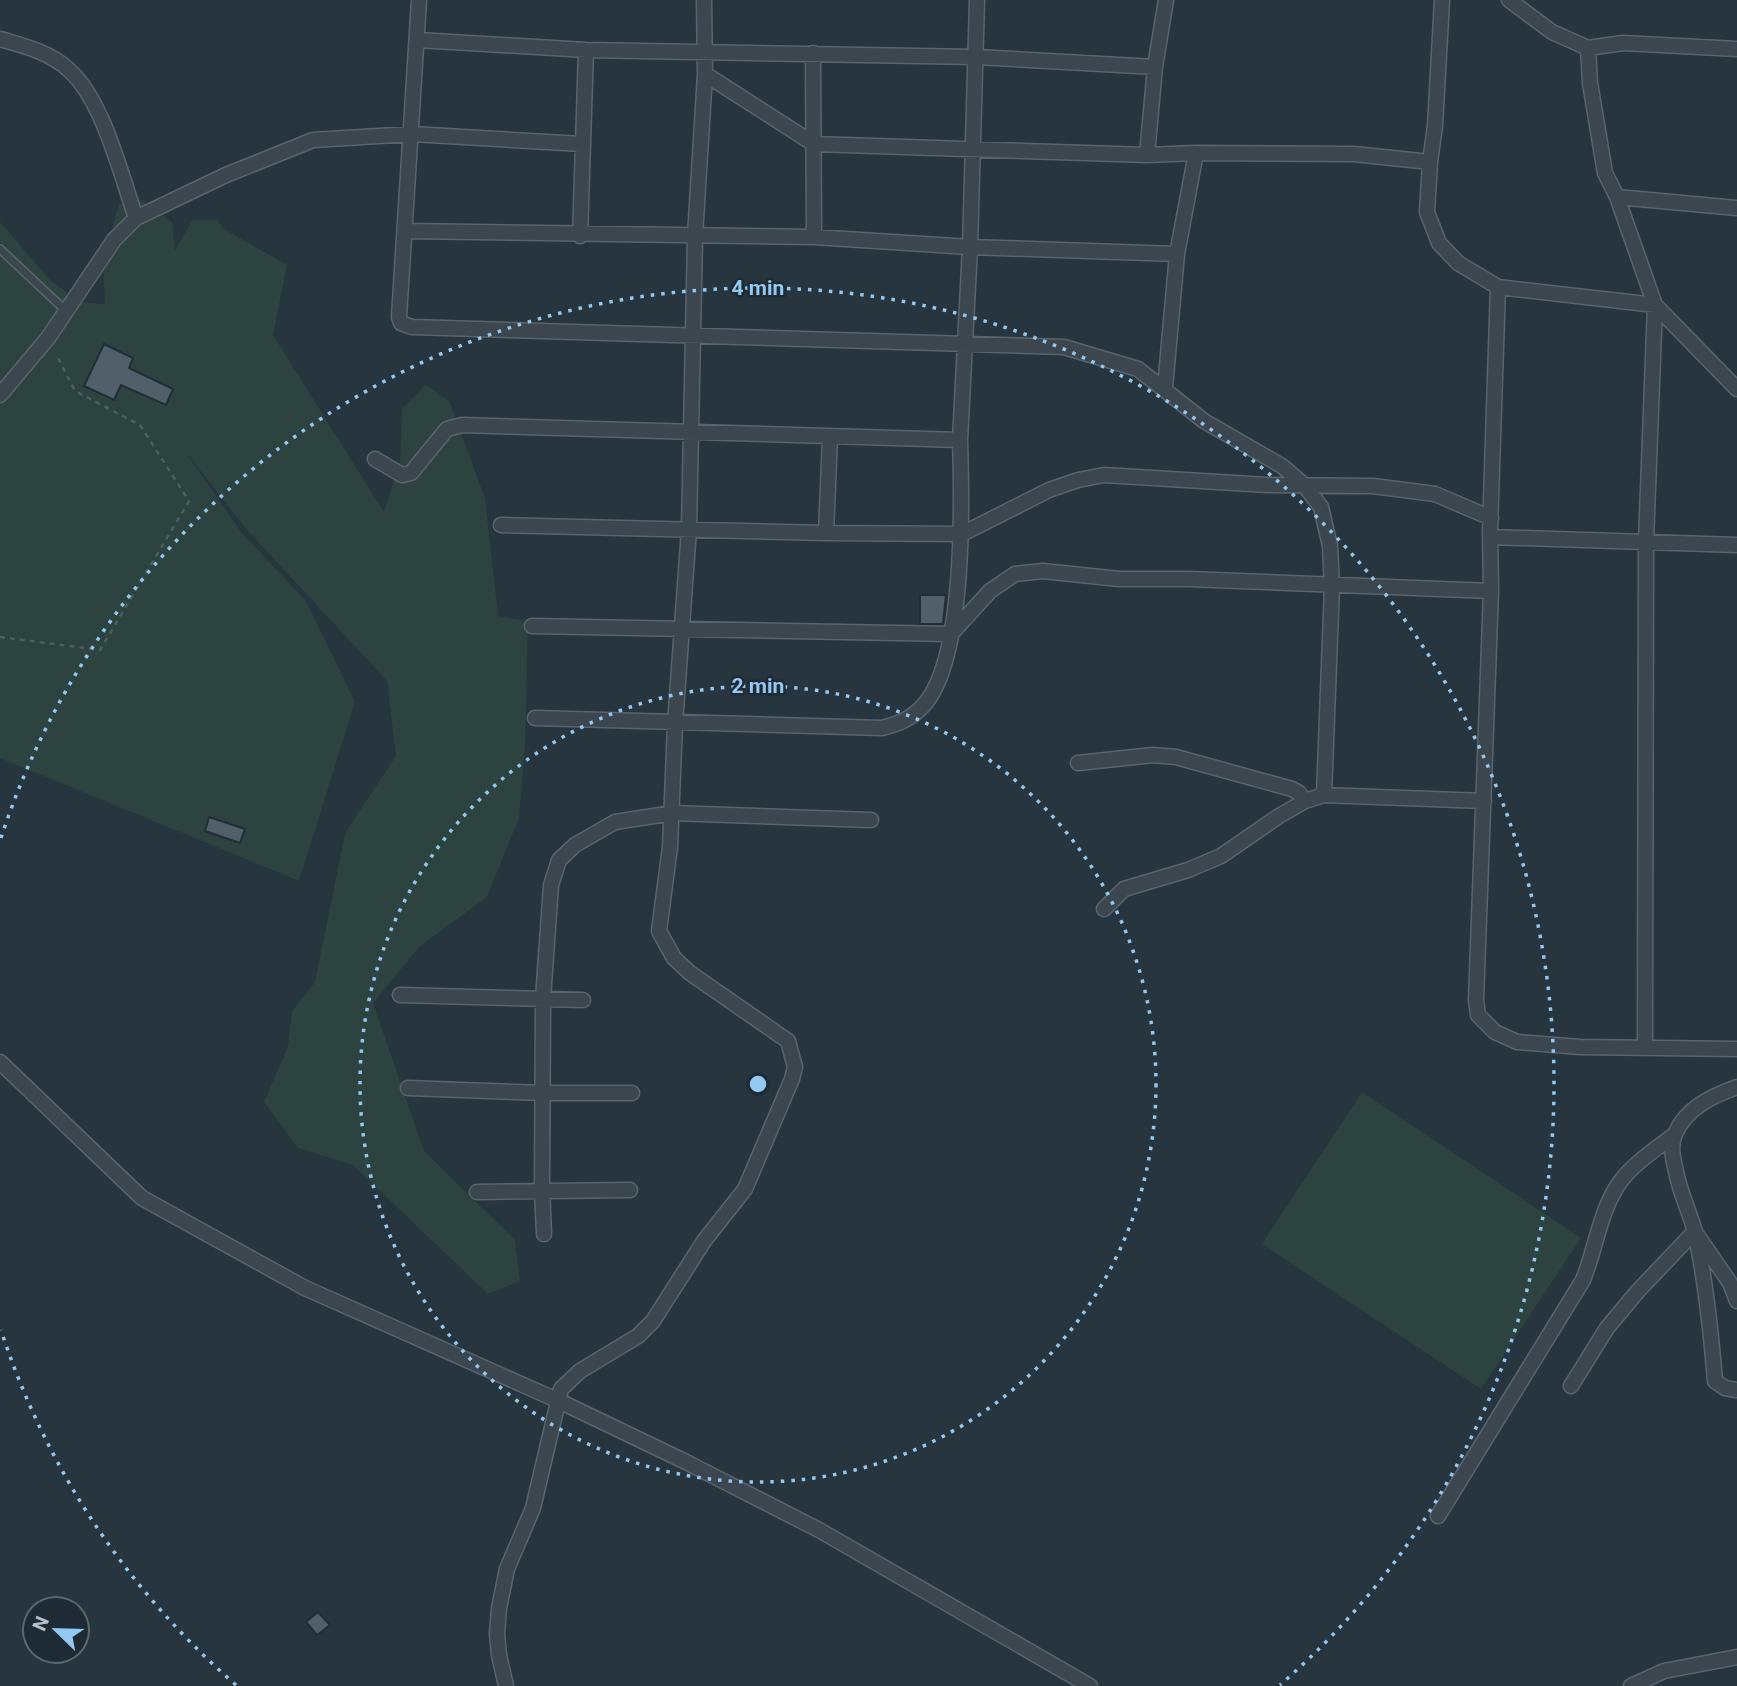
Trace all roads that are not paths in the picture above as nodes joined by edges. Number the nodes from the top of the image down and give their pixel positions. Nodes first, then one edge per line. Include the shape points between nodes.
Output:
1 (419, 0) edge
2 (704, 0) edge
3 (977, 0) edge
4 (1166, 0) edge
5 (1442, 0) edge
6 (1510, 0) edge
7 (0, 39) edge
8 (418, 40) junction
9 (1588, 48) junction
10 (586, 50) junction
11 (1737, 50) edge
12 (704, 51) junction
13 (813, 53) junction
14 (976, 57) junction
15 (1155, 67) junction
16 (705, 74) junction
17 (412, 134) junction
18 (582, 144) junction
19 (814, 144) junction
20 (972, 150) junction
21 (1196, 153) junction
22 (1147, 155) junction
23 (1430, 162) junction
24 (1617, 197) junction
25 (1737, 208) edge
26 (136, 218) junction
27 (406, 231) junction
28 (580, 236) junction
29 (695, 236) junction
30 (814, 237) junction
31 (970, 247) junction
32 (0, 249) edge
33 (1177, 254) junction
34 (1499, 286) junction
35 (1655, 305) junction
36 (65, 310) junction
37 (694, 336) junction
38 (965, 343) junction
39 (1164, 388) junction
40 (1737, 389) edge
41 (0, 395) edge
42 (690, 431) junction
43 (830, 437) junction
44 (960, 440) junction
45 (374, 459) dead end
46 (1304, 485) junction
47 (1491, 518) junction
48 (501, 525) dead end
49 (689, 529) junction
50 (826, 533) junction
51 (962, 534) junction
52 (1490, 537) junction
53 (1646, 541) junction
54 (1737, 545) edge
55 (1332, 586) junction
56 (1490, 591) junction
57 (532, 626) dead end
58 (683, 628) junction
59 (951, 634) junction
60 (535, 718) dead end
61 (675, 724) junction
62 (1077, 763) dead end
63 (1324, 795) junction
64 (1305, 801) junction
65 (1484, 801) junction
66 (673, 813) junction
67 (871, 820) dead end
68 (1104, 909) dead end
69 (400, 995) dead end
70 (542, 999) junction
71 (583, 1000) dead end
72 (1645, 1046) junction
73 (1737, 1049) edge
74 (0, 1062) edge
75 (1737, 1087) edge
76 (408, 1088) dead end
77 (542, 1093) junction
78 (632, 1093) dead end
79 (1674, 1135) junction
80 (542, 1189) junction
81 (630, 1190) dead end
82 (477, 1192) dead end
83 (1695, 1231) junction
84 (544, 1234) dead end
85 (1737, 1301) edge
86 (1572, 1386) dead end
87 (1737, 1390) edge
88 (559, 1401) junction
89 (1438, 1516) dead end
90 (1737, 1657) edge
91 (506, 1686) edge
92 (1090, 1686) edge
93 (1631, 1686) edge

1 - 8 street
2 - 12 street
3 - 14 street
4 - 15 street
5 - 23 street
6 - 9 street via 1552,32
7 - 26 street via 44,53 69,69 88,92
8 - 10 street
8 - 17 street
9 - 11 street via 1623,43
9 - 24 street via 1605,173
10 - 12 street
10 - 18 street
12 - 13 street
12 - 16 street
13 - 14 street
13 - 19 street
14 - 15 street
14 - 20 street
15 - 22 street
16 - 19 street
16 - 29 street
17 - 18 street
17 - 26 street via 313,140
17 - 27 street
18 - 28 street
19 - 20 street
19 - 30 street
20 - 22 street
20 - 31 street
21 - 22 street
21 - 23 street via 1354,154
21 - 33 street
23 - 34 street via 1427,212 1439,243 1458,263
24 - 25 street
24 - 35 street
26 - 36 street via 114,240
27 - 28 street
27 - 37 street via 399,317 406,326
28 - 29 street
29 - 30 street
29 - 37 street
30 - 31 street
31 - 33 street
31 - 38 street
32 - 36 lane
33 - 39 street
34 - 35 street
34 - 47 street
35 - 40 street
35 - 53 street
36 - 41 street via 48,338
37 - 38 street
37 - 42 street
38 - 39 street via 1064,347 1138,369
38 - 44 street
39 - 46 street via 1204,421
42 - 43 street
42 - 45 street via 462,425 447,429 411,473 402,475
42 - 49 street
43 - 44 street
43 - 50 street
44 - 51 street
46 - 47 street via 1373,486 1435,494
46 - 51 street via 1104,475 1049,490
46 - 55 street via 1321,507 1330,546
47 - 52 street
48 - 49 street
49 - 50 street
49 - 58 street
50 - 51 street
51 - 59 street
52 - 53 street
52 - 56 street
53 - 54 street
53 - 72 street
55 - 56 street
55 - 59 street via 1119,579 1043,571 1015,574 990,592
55 - 63 street
56 - 65 street
57 - 58 street
58 - 59 street
58 - 61 street
59 - 61 street via 941,672 925,705 904,722 882,729
60 - 61 street
61 - 66 street
62 - 64 street via 1176,757 1292,789
63 - 64 street
63 - 65 street
64 - 68 street via 1221,856 1124,889
65 - 72 street via 1478,1015 1494,1032 1517,1042
66 - 67 street
66 - 70 street via 615,822 559,860 551,885
66 - 88 street via 661,938 691,973 788,1041 795,1067 745,1189 704,1241 653,1321 638,1336 568,1380
69 - 70 street
70 - 71 street
70 - 77 street
72 - 73 street
74 - 88 street via 142,1198 305,1288
75 - 79 street via 1711,1096 1685,1116
76 - 77 street
77 - 78 street
77 - 80 street
79 - 83 street via 1671,1149
79 - 89 street via 1620,1182 1583,1280
80 - 81 street
80 - 82 street
80 - 84 street
83 - 85 street
83 - 86 street via 1607,1328
83 - 87 street via 1715,1381
88 - 91 street via 533,1508 507,1569 499,1608 499,1656
88 - 92 street via 818,1530
90 - 93 street via 1664,1671

